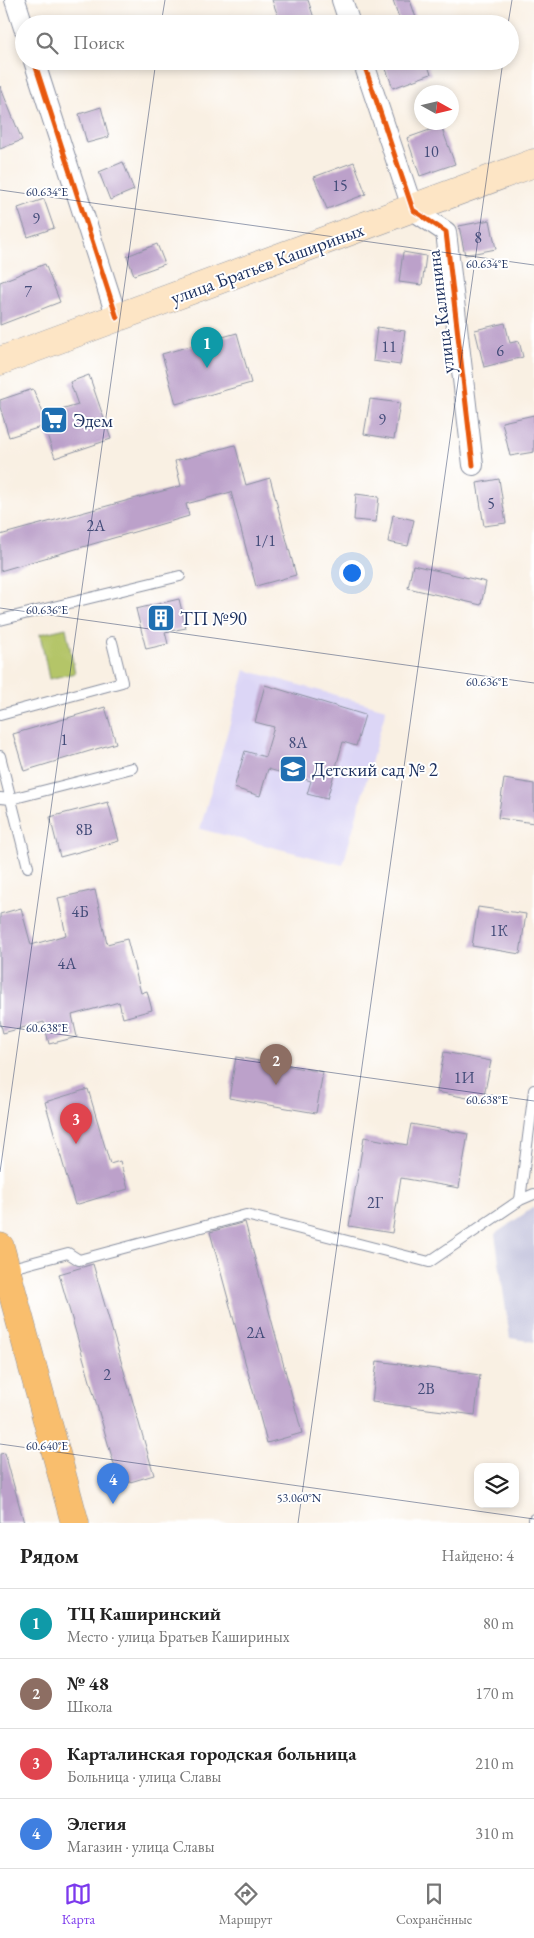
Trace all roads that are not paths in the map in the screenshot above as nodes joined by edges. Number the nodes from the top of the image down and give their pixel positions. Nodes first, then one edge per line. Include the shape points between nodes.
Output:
1 (15, 0) edge
2 (342, 0) edge
3 (20, 15) edge
4 (347, 15) edge
5 (37, 70) edge
6 (366, 70) edge
7 (534, 163) edge
8 (414, 210) junction
9 (117, 318) junction
10 (0, 361) edge
11 (473, 465) dead end
12 (180, 576) dead end
13 (0, 620) edge
14 (112, 642) dead end
15 (0, 715) edge
16 (0, 756) edge
17 (132, 768) dead end
18 (0, 798) edge
19 (11, 800) junction
20 (28, 867) dead end
21 (534, 1090) edge
22 (534, 1194) edge
23 (520, 1200) junction
24 (2, 1254) edge
25 (75, 1523) edge

1 - 3 street
2 - 4 street
5 - 9 street
6 - 8 street
7 - 8 main road, улица Братьев Кашириных
8 - 9 main road, улица Братьев Кашириных
8 - 11 street, улица Калинина via 446,232
9 - 10 main road, улица Братьев Кашириных
12 - 13 lane
14 - 15 lane via 122,682
16 - 19 lane
17 - 19 lane
18 - 19 lane
19 - 20 lane
21 - 23 lane
22 - 23 lane
23 - 24 lane via 429,1262 246,1215 78,1260 68,1253
24 - 25 main road

